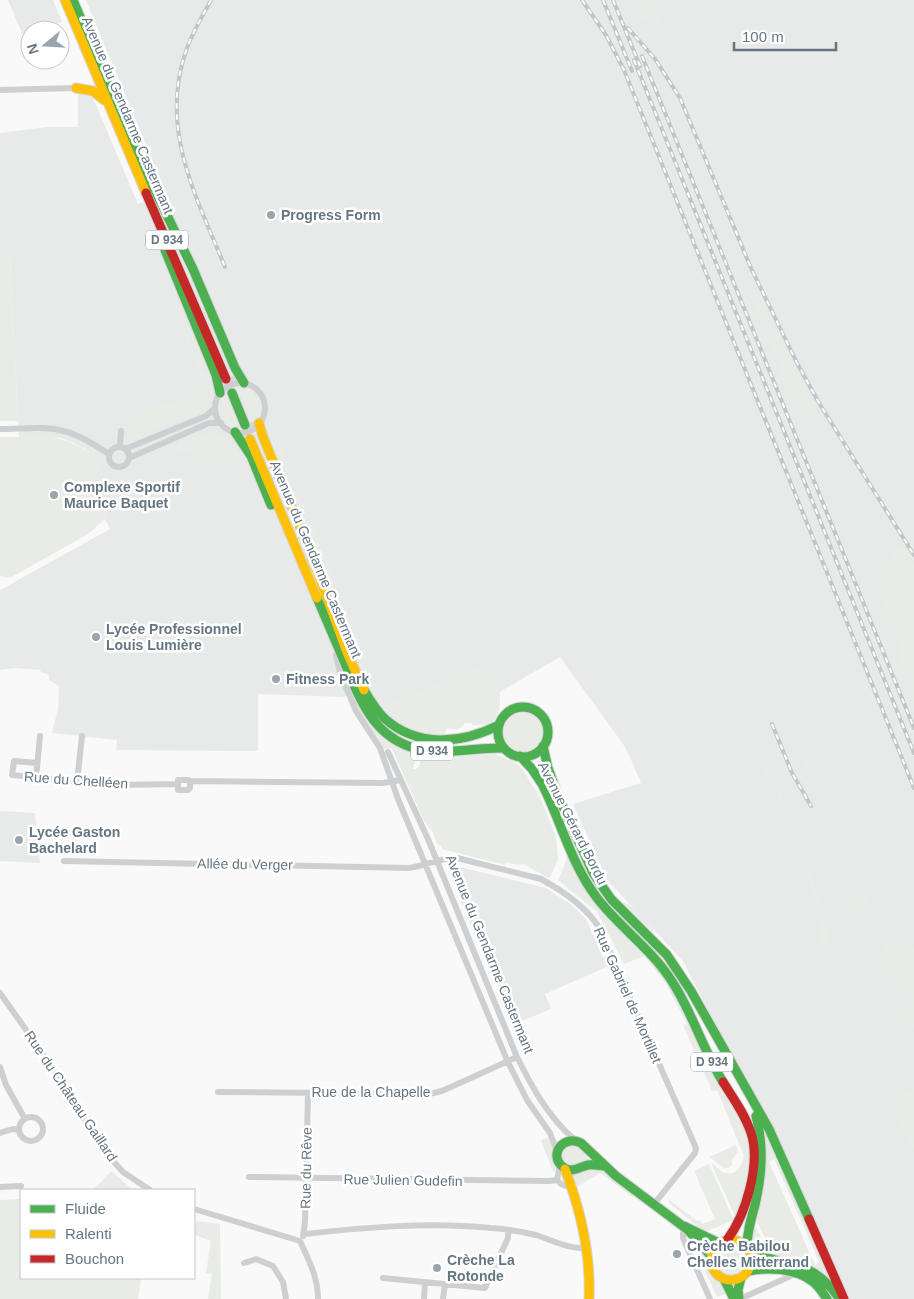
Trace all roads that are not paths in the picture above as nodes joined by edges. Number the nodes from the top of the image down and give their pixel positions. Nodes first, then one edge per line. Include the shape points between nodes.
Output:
1 (65, 0) edge
2 (73, 0) edge
3 (89, 62) junction
4 (98, 85) junction
5 (108, 85) junction
6 (76, 88) junction
7 (0, 90) edge
8 (106, 102) junction
9 (142, 165) junction
10 (244, 383) junction
11 (234, 392) tunnel mouth
12 (220, 393) junction
13 (215, 408) junction
14 (221, 423) junction
15 (260, 423) junction
16 (247, 424) tunnel mouth
17 (0, 429) edge
18 (121, 432) dead end
19 (235, 432) junction
20 (123, 448) junction
21 (109, 454) junction
22 (129, 458) junction
23 (349, 654) junction
24 (336, 655) junction
25 (370, 717) junction
26 (499, 725) junction
27 (40, 736) dead end
28 (82, 736) dead end
29 (543, 746) junction
30 (504, 748) junction
31 (388, 752) dead end
32 (520, 756) junction
33 (37, 763) junction
34 (36, 778) junction
35 (394, 780) junction
36 (77, 782) junction
37 (64, 861) dead end
38 (437, 861) junction
39 (426, 864) junction
40 (458, 914) junction
41 (691, 991) junction
42 (0, 993) edge
43 (517, 1057) junction
44 (507, 1060) junction
45 (0, 1067) edge
46 (218, 1092) dead end
47 (308, 1093) junction
48 (26, 1119) junction
49 (19, 1130) junction
50 (0, 1133) edge
51 (574, 1139) junction
52 (557, 1151) junction
53 (604, 1166) junction
54 (563, 1167) junction
55 (249, 1178) dead end
56 (306, 1179) junction
57 (557, 1180) junction
58 (21, 1186) dead end
59 (0, 1187) edge
60 (149, 1189) edge
61 (573, 1189) junction
62 (654, 1204) junction
63 (195, 1209) edge
64 (508, 1230) junction
65 (683, 1232) junction
66 (305, 1234) junction
67 (723, 1241) junction
68 (300, 1242) junction
69 (587, 1248) junction
70 (749, 1250) junction
71 (711, 1256) junction
72 (244, 1263) dead end
73 (796, 1273) junction
74 (745, 1274) junction
75 (383, 1278) dead end
76 (724, 1279) junction
77 (425, 1282) junction
78 (445, 1284) junction
79 (286, 1299) edge
80 (318, 1299) edge
81 (424, 1299) edge
82 (443, 1299) edge
83 (589, 1299) edge
84 (710, 1299) edge
85 (734, 1299) edge
86 (739, 1299) edge
87 (826, 1299) edge
88 (839, 1299) edge
89 (844, 1299) edge

1 - 3 main road, Avenue du Gendarme Castermant / D 934
2 - 5 main road, Avenue du Gendarme Castermant
3 - 4 main road, Avenue du Gendarme Castermant / D 934
3 - 6 main road via 89,80
4 - 5 main road
4 - 6 main road
4 - 8 main road, Avenue du Gendarme Castermant / D 934
5 - 9 main road, Avenue du Gendarme Castermant via 115,87 121,97
6 - 7 street
6 - 8 main road via 93,91
8 - 9 main road, Avenue du Gendarme Castermant / D 934 via 228,378
8 - 12 main road via 216,375
9 - 10 main road
10 - 12 street via 231,385
10 - 15 street via 258,391 264,401
11 - 16 main road
12 - 13 street
13 - 14 street
13 - 20 street via 206,416
14 - 19 street
14 - 22 street via 209,424
15 - 19 street via 249,431
15 - 23 main road
17 - 21 street via 50,428 66,431
18 - 20 street
19 - 24 main road via 246,449
20 - 21 street via 112,449
20 - 22 street
21 - 22 street via 109,460 116,467 125,465
23 - 25 main road, Avenue du Gendarme Castermant / D 934 via 253,438
23 - 26 main road, Avenue Gérard Bordu / D 934 via 370,700 397,728 421,738 449,740 482,734
24 - 25 main road via 359,705
24 - 35 street, Avenue du Gendarme Castermant via 348,695 377,742
25 - 30 main road, Avenue Gérard Bordu / D 934 via 393,739 428,751
26 - 29 main road, Avenue Gérard Bordu via 511,710 532,708 546,723 547,735
26 - 30 main road via 499,739
27 - 33 street
28 - 36 street
29 - 32 main road, Avenue Gérard Bordu via 532,754
29 - 41 main road, Avenue Gérard Bordu / D 934 via 558,796 593,873 615,904 667,956
30 - 32 main road, Avenue Gérard Bordu
31 - 35 street
32 - 67 main road, Avenue Gérard Bordu / D 934 via 536,775 588,886 676,988 750,1131 754,1168 737,1223 731,1235
33 - 34 street
33 - 34 street, Rue du Chelléen via 14,761 12,775
34 - 36 street, Rue du Chelléen
35 - 36 street, Rue du Chelléen via 180,780 178,784 115,785
35 - 38 street, Avenue du Gendarme Castermant
35 - 39 street, Avenue du Gendarme Castermant
37 - 39 street, Allée du Verger via 410,868
38 - 39 street, Rue Gabriel de Mortillet
38 - 40 street, Avenue du Gendarme Castermant
38 - 62 street, Rue Gabriel de Mortillet via 457,858 541,879 594,919 696,1148 695,1154
39 - 40 street via 436,870 450,908
39 - 44 street, Avenue du Gendarme Castermant via 489,1007 488,1015
40 - 43 street, Avenue du Gendarme Castermant
41 - 70 main road, D 934 via 720,1053 754,1110 762,1137 763,1164 747,1237
41 - 89 main road, D 934 via 769,1129
42 - 60 street, Rue du Château Gaillard via 114,1161
43 - 44 street, Rue de la Chapelle
43 - 51 street, Avenue du Gendarme Castermant via 545,1106
44 - 47 street, Rue de la Chapelle via 436,1093
44 - 52 street, Avenue du Gendarme Castermant via 527,1100 550,1132
45 - 48 street via 9,1091
46 - 47 street, Rue de la Chapelle
47 - 56 street, Rue du Rêve
48 - 49 street
48 - 49 street via 37,1120 42,1126 42,1134 29,1141
49 - 50 street
51 - 52 main road via 564,1142
51 - 53 main road
52 - 54 main road
53 - 54 main road via 571,1170
53 - 62 main road
54 - 57 street
54 - 61 main road
55 - 56 street, Rue Julien Gudefin
56 - 57 street, Rue Julien Gudefin
56 - 66 street, Rue du Rêve
57 - 61 street
58 - 59 street
61 - 69 main road
62 - 65 main road
63 - 68 street
64 - 66 street via 396,1226
64 - 69 street via 571,1247
64 - 78 street via 508,1238 486,1288
65 - 67 main road
65 - 71 main road
65 - 84 street
66 - 68 street
67 - 70 main road via 741,1242
67 - 71 main road
68 - 80 street via 314,1270
69 - 83 main road
70 - 74 main road via 752,1259
70 - 88 main road via 762,1257 810,1269 827,1282
71 - 76 main road via 713,1270
72 - 79 street via 256,1260 273,1266 283,1282
73 - 74 main road via 764,1268
73 - 86 street
73 - 87 main road via 812,1281
74 - 76 main road
74 - 86 main road via 738,1290
75 - 77 street
76 - 85 main road
77 - 78 street
77 - 81 street
78 - 82 street

